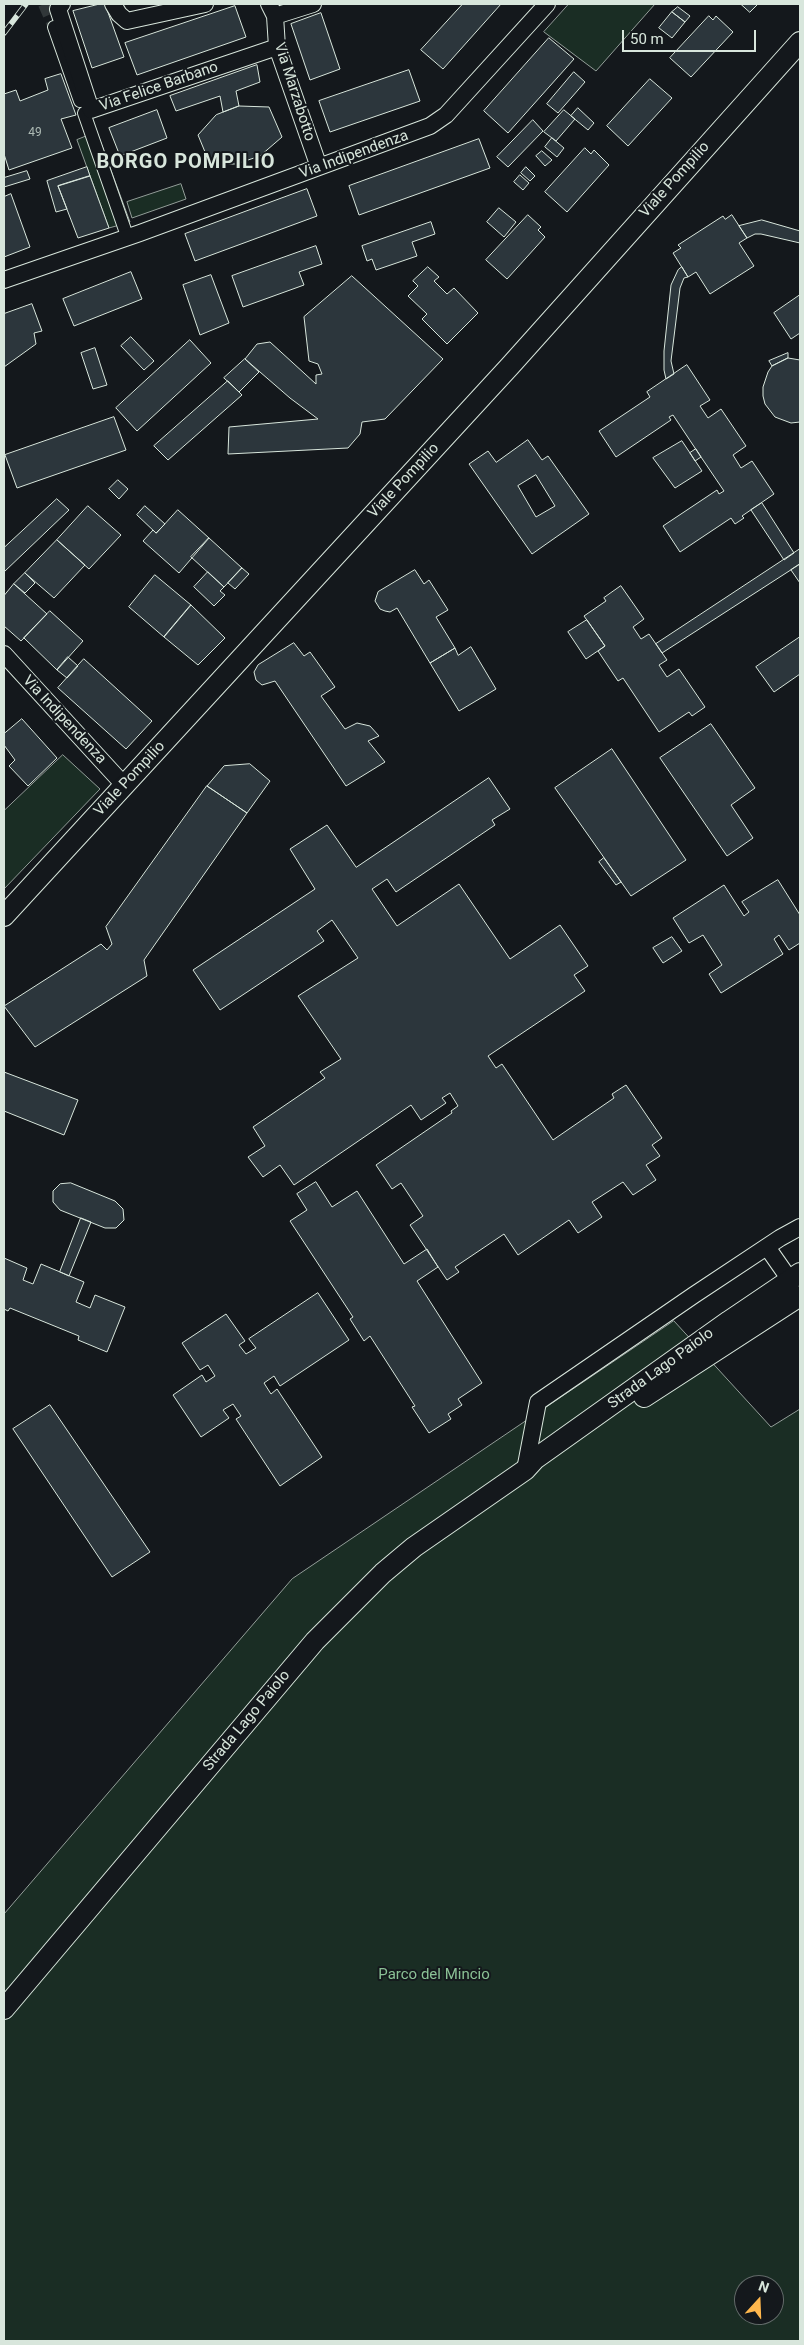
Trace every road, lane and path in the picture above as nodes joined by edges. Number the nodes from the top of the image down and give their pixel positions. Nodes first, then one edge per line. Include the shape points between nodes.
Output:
1 (62, 4) edge
2 (113, 4) edge
3 (205, 4) edge
4 (313, 4) edge
5 (547, 4) edge
6 (272, 10) edge
7 (54, 28) tunnel mouth
8 (800, 42) edge
9 (277, 47) junction
10 (88, 112) junction
11 (319, 167) junction
12 (125, 230) dead end
13 (4, 280) edge
14 (4, 654) edge
15 (124, 785) junction
16 (4, 915) edge
17 (800, 1227) edge
18 (767, 1247) junction
19 (797, 1283) edge
20 (525, 1470) junction
21 (4, 2009) edge

1 - 10 street, Via Felice Barbano via 58,9
2 - 3 street via 127,21
4 - 6 street, Via Marzabotto
5 - 11 street, Via Indipendenza via 439,121 415,133
6 - 9 street, Via Marzabotto
7 - 10 street
8 - 15 street, Viale Pompilio via 510,366
9 - 10 street, Via Felice Barbano
9 - 11 street, Via Marzabotto
10 - 12 street
11 - 13 street, Via Indipendenza
14 - 15 street, Via Indipendenza
15 - 16 street, Viale Pompilio
17 - 18 street
18 - 19 street
18 - 20 street via 538,1402
19 - 20 street, Strada Lago Paiolo via 540,1464
20 - 21 street, Strada Lago Paiolo via 414,1547 315,1641

